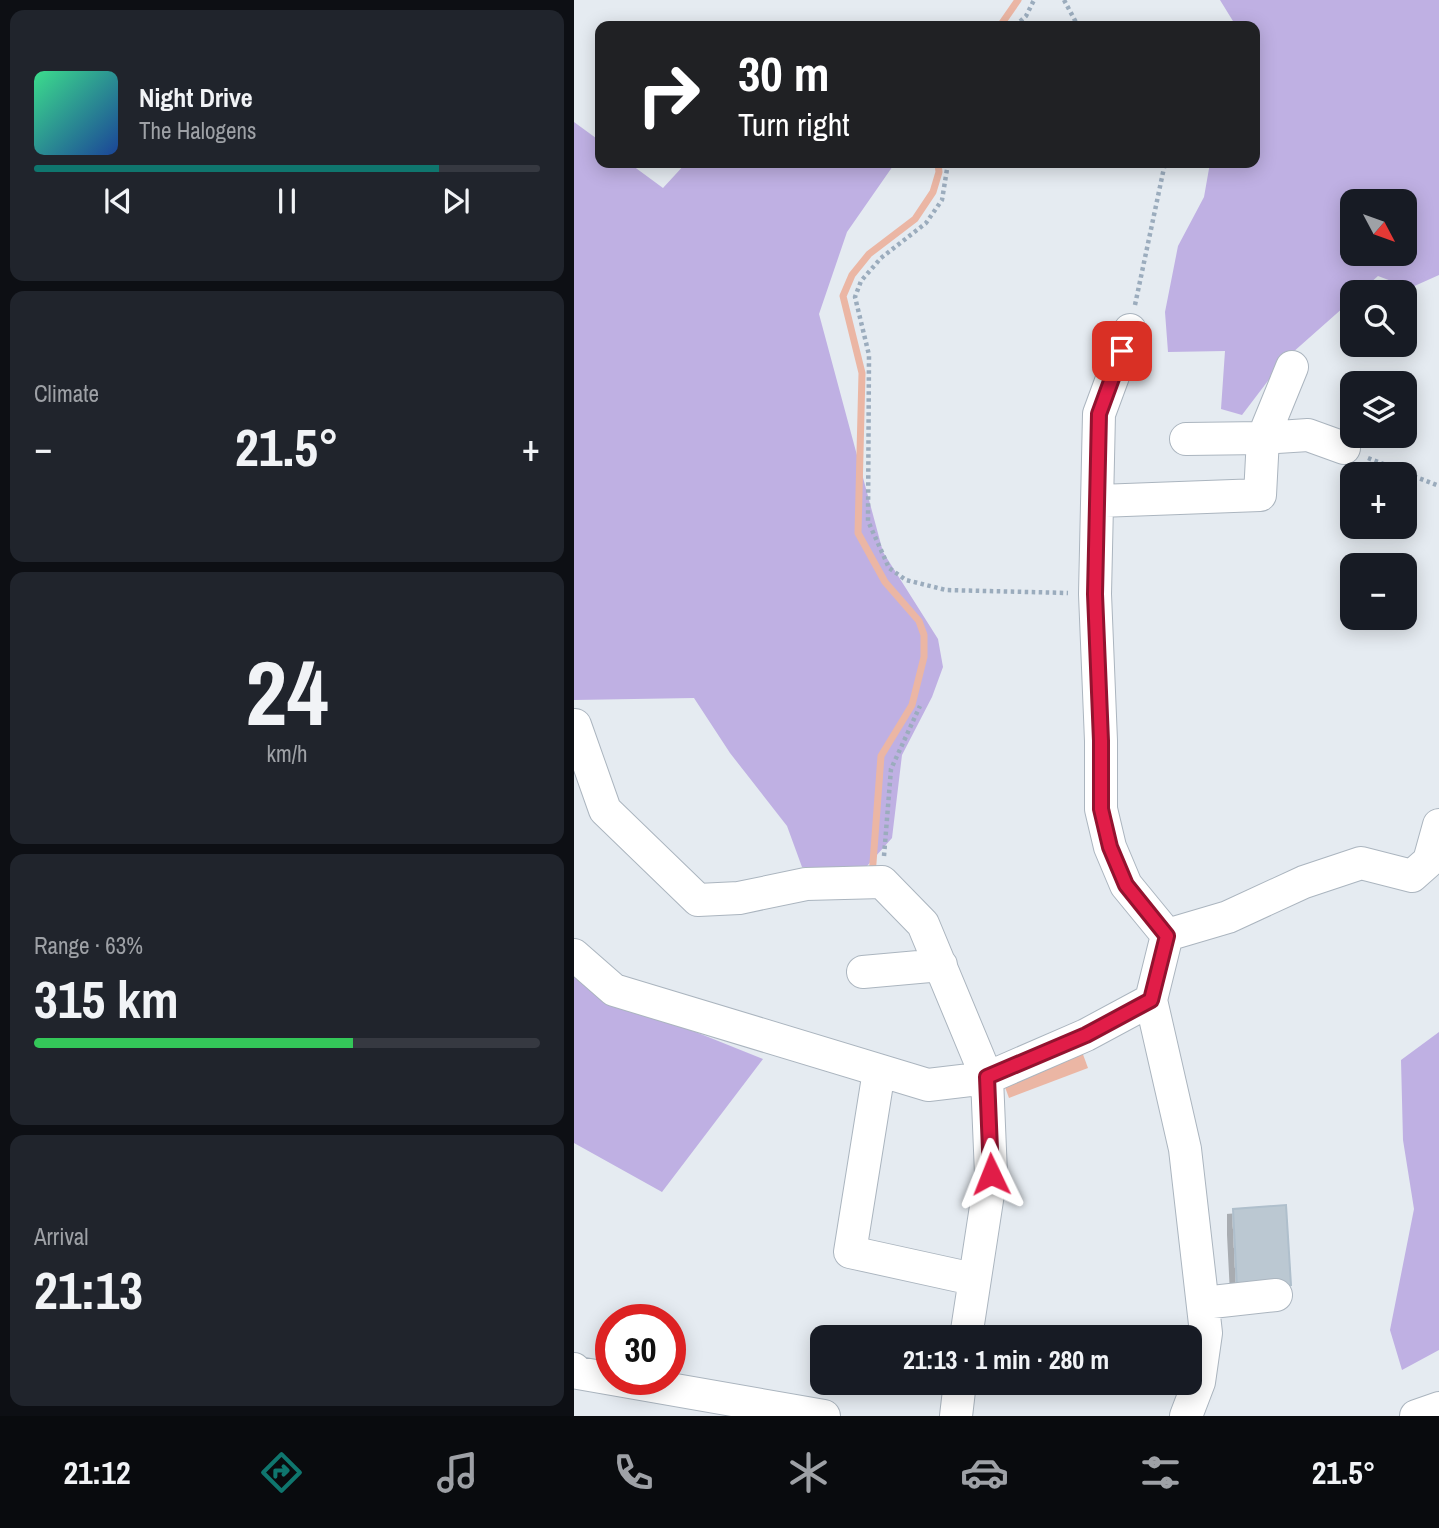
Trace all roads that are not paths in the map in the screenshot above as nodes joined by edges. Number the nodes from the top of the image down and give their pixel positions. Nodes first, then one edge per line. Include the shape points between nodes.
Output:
1 (1130, 330) road end
2 (1292, 367) dead end
3 (1263, 438) junction
4 (1186, 439) dead end
5 (1340, 447) edge
6 (1099, 501) junction
7 (575, 725) edge
8 (1439, 825) edge
9 (1426, 880) edge
10 (1167, 936) junction
11 (574, 956) edge
12 (940, 965) junction
13 (863, 972) dead end
14 (1151, 1000) junction
15 (879, 1071) junction
16 (987, 1077) junction
17 (973, 1279) junction
18 (1276, 1295) dead end
19 (1203, 1303) junction
20 (967, 1325) edge
21 (574, 1369) edge
22 (958, 1395) edge
23 (1439, 1408) edge
24 (824, 1416) edge
25 (956, 1416) edge
26 (1186, 1416) edge
27 (1416, 1416) edge

1 - 6 street via 1099,414
2 - 3 street
3 - 4 street
3 - 5 street via 1308,435
3 - 6 street via 1260,495
6 - 10 street via 1095,594 1101,809 1126,885
7 - 12 street via 605,810 698,900 739,898 806,884 882,882 923,924
8 - 9 street
9 - 10 street via 1361,863 1304,882 1228,917
10 - 14 street
11 - 15 street via 614,990
12 - 13 street
12 - 16 street
14 - 16 street via 1086,1035
14 - 19 street via 1185,1149
15 - 16 street via 928,1085
15 - 17 street via 850,1252
16 - 17 street via 991,1174
17 - 20 street
18 - 19 street
19 - 26 street via 1206,1333
21 - 24 street
22 - 25 street
23 - 27 street

